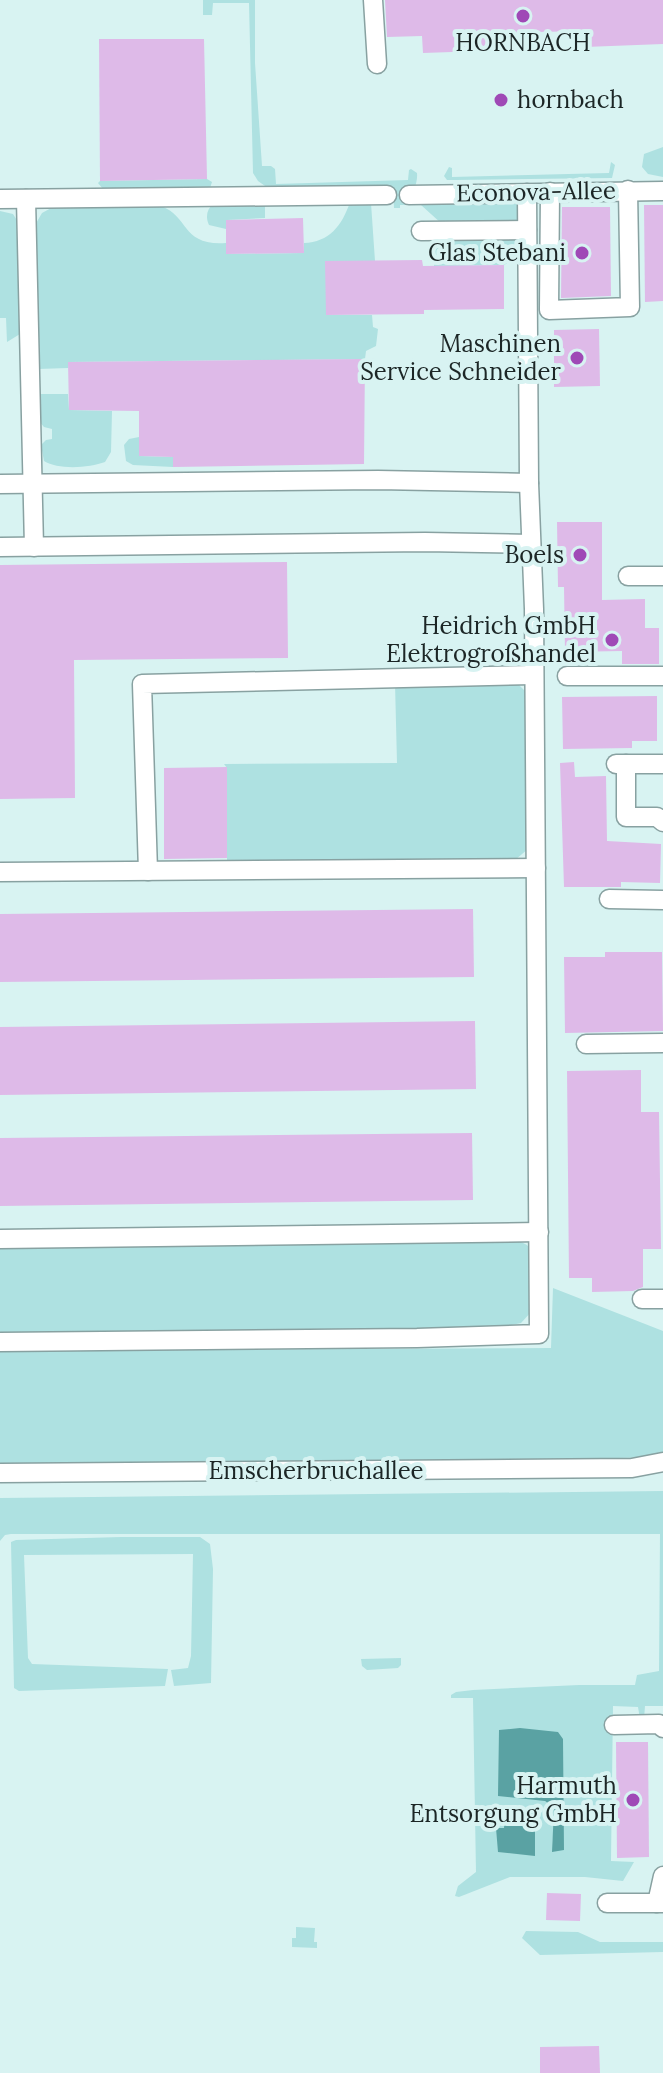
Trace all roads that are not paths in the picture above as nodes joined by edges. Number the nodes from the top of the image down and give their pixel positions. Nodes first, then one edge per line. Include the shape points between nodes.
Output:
1 (373, 0) edge
2 (377, 64) dead end
3 (628, 190) junction
4 (663, 191) edge
5 (550, 192) junction
6 (527, 193) junction
7 (387, 195) dead end
8 (409, 195) dead end
9 (0, 199) edge
10 (26, 199) junction
11 (527, 230) junction
12 (421, 231) dead end
13 (33, 483) junction
14 (529, 483) junction
15 (0, 484) edge
16 (531, 544) junction
17 (0, 547) edge
18 (34, 547) junction
19 (628, 576) dead end
20 (663, 576) edge
21 (533, 675) junction
22 (567, 676) dead end
23 (663, 676) edge
24 (663, 764) edge
25 (663, 822) edge
26 (536, 868) junction
27 (148, 871) junction
28 (0, 872) edge
29 (609, 899) dead end
30 (663, 900) edge
31 (663, 1043) edge
32 (586, 1044) dead end
33 (539, 1232) junction
34 (0, 1239) edge
35 (642, 1299) dead end
36 (663, 1299) edge
37 (0, 1342) edge
38 (663, 1462) edge
39 (632, 1468) junction
40 (0, 1473) edge
41 (663, 1475) edge
42 (614, 1725) dead end
43 (663, 1728) edge
44 (663, 1876) edge
45 (607, 1903) dead end
46 (660, 1903) edge

1 - 2 street
3 - 4 street, Econova-Allee
3 - 5 street, Econova-Allee
3 - 5 street via 630,307 549,310
5 - 6 street, Econova-Allee
6 - 8 street, Econova-Allee
6 - 11 street
7 - 10 street
9 - 10 street
10 - 13 street
11 - 12 street
11 - 14 street
13 - 14 street
13 - 15 street
13 - 18 street
14 - 16 street
16 - 18 street
16 - 21 street
17 - 18 street
19 - 20 street
21 - 26 street
21 - 27 street via 142,684
22 - 23 street
24 - 25 street via 621,764 626,817 657,817
26 - 27 street
26 - 33 street
27 - 28 street
29 - 30 street
31 - 32 street
33 - 34 street
33 - 37 street via 539,1334
35 - 36 street
38 - 39 street, Emscherbruchallee
39 - 40 street, Emscherbruchallee
39 - 41 street, Emscherbruchallee
42 - 43 street
44 - 46 street
45 - 46 street

